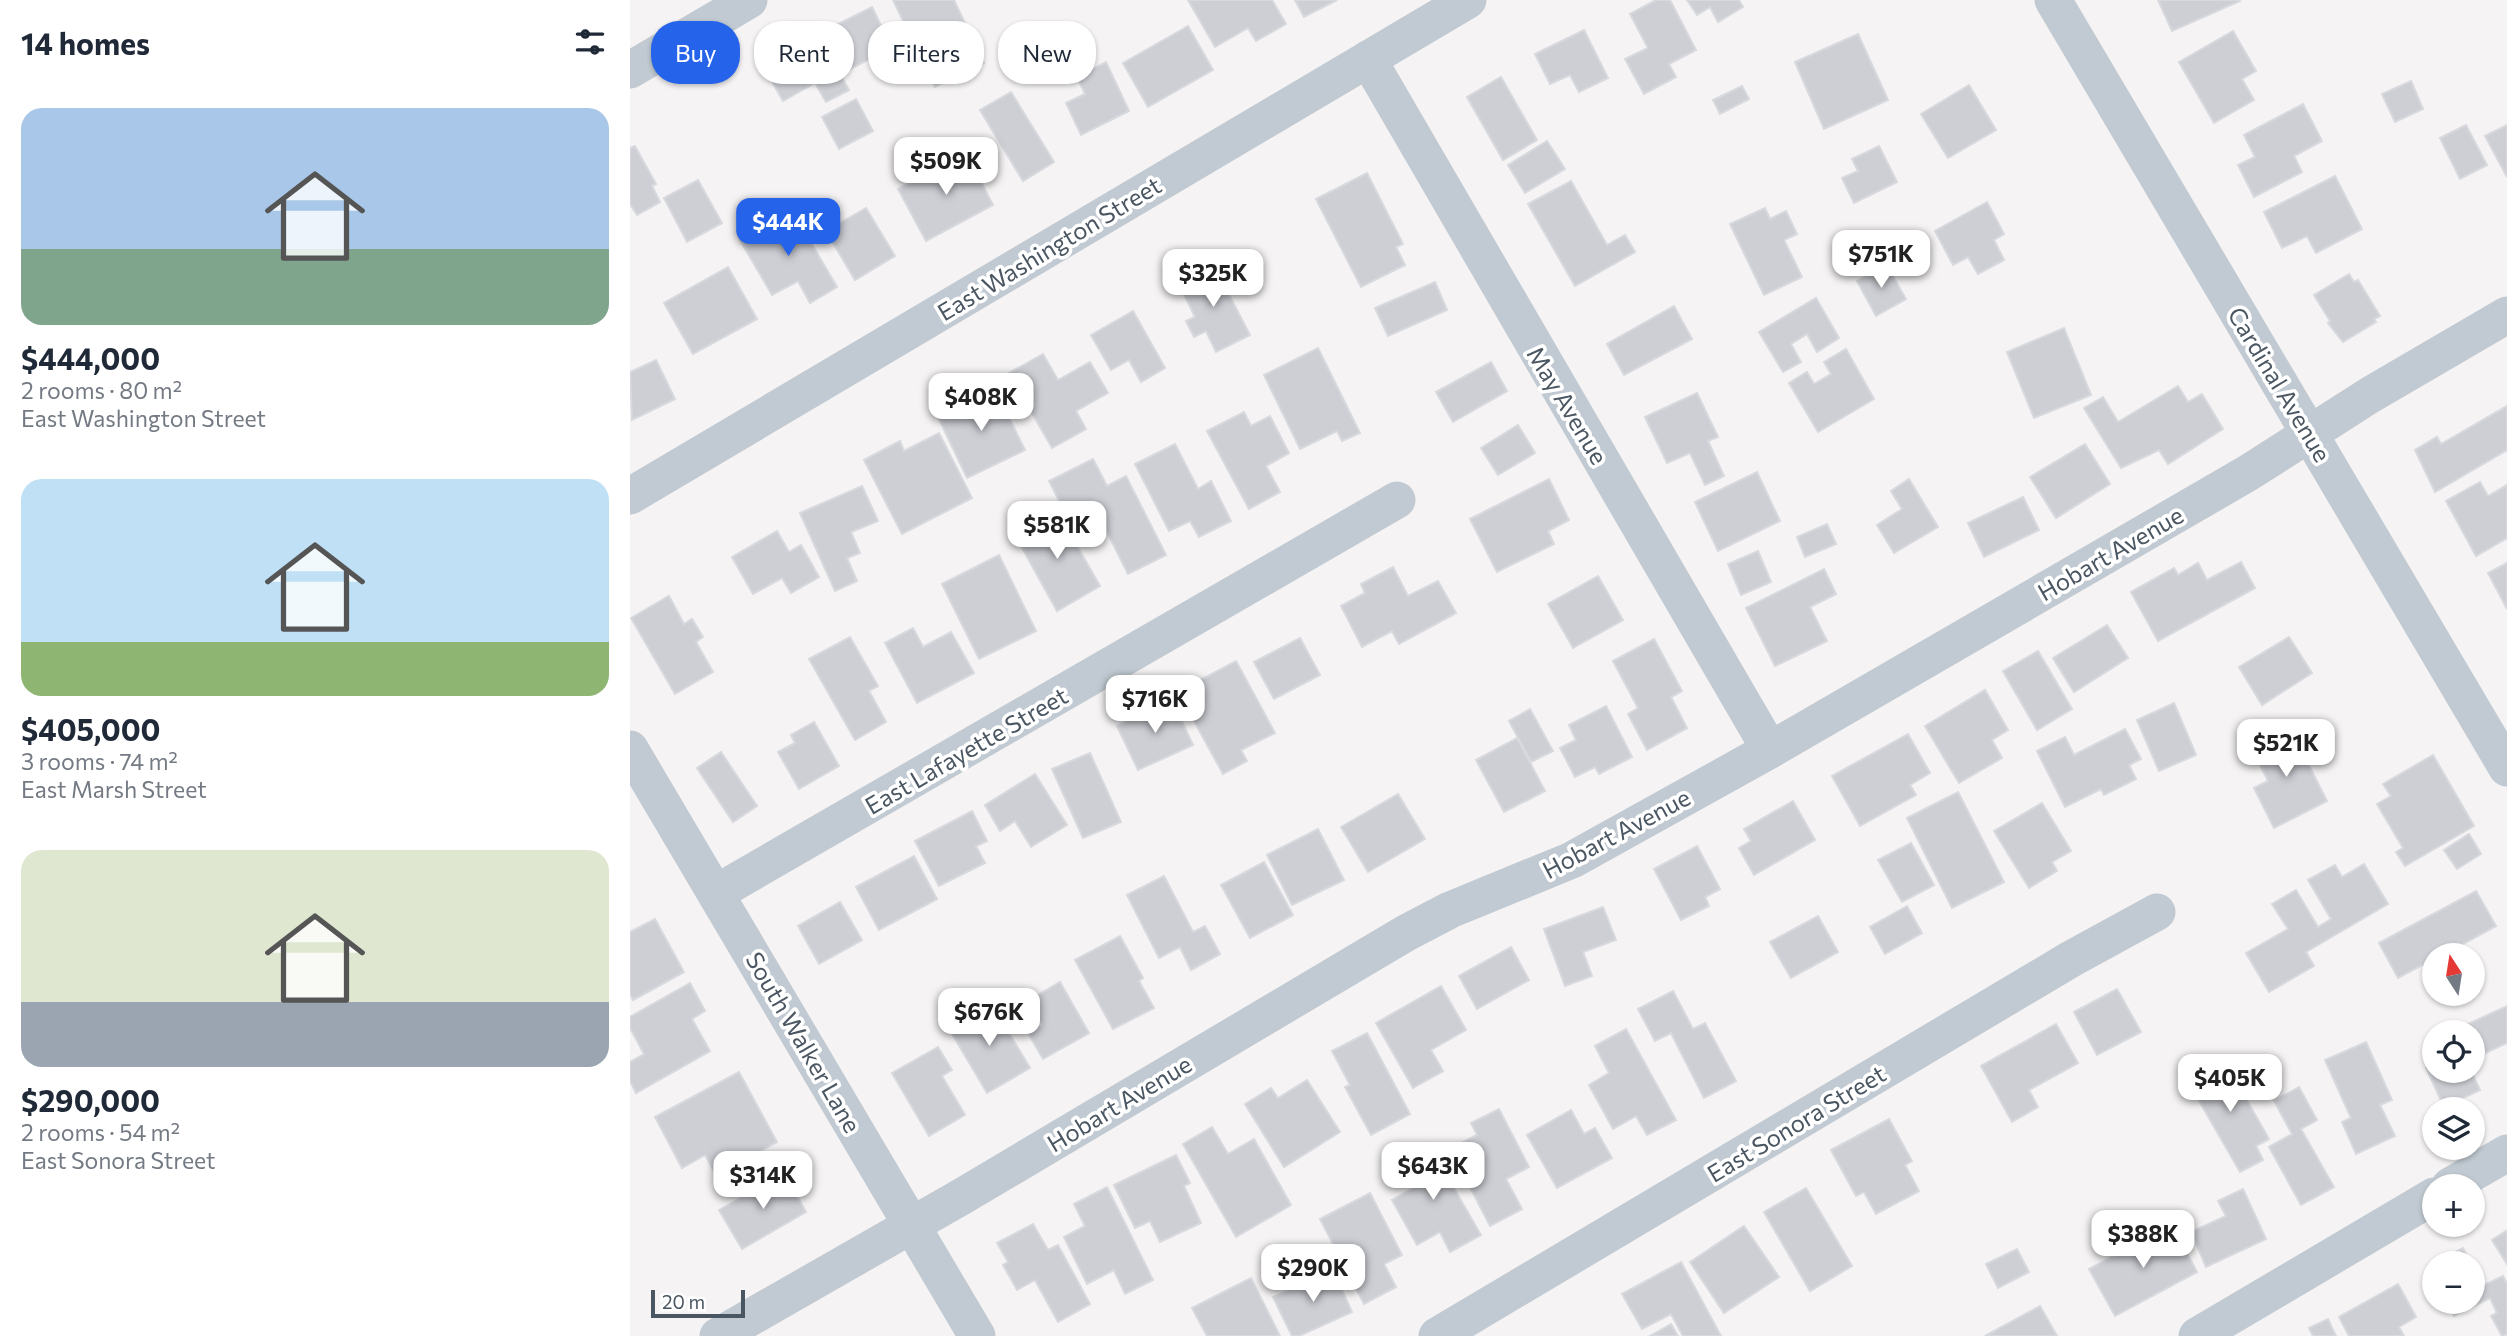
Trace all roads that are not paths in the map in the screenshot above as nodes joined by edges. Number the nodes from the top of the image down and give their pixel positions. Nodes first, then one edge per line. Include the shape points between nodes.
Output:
1 (749, 0) edge
2 (1468, 0) edge
3 (2053, 0) edge
4 (1368, 59) junction
5 (630, 70) edge
6 (2507, 315) edge
7 (2309, 434) junction
8 (630, 496) edge
9 (1397, 500) dead end
10 (630, 749) edge
11 (1770, 750) junction
12 (2507, 768) edge
13 (716, 893) junction
14 (2157, 912) dead end
15 (2507, 1153) edge
16 (2471, 1174) edge
17 (2422, 1203) edge
18 (910, 1225) junction
19 (719, 1336) edge
20 (977, 1336) edge
21 (1437, 1336) edge
22 (2197, 1336) edge

1 - 5 street
2 - 4 street, East Washington Street
3 - 7 street, Cardinal Avenue
4 - 8 street, East Washington Street
4 - 11 street, May Avenue
6 - 7 street, Hobart Avenue
7 - 11 street, Hobart Avenue
7 - 12 street, Cardinal Avenue
9 - 13 street, East Lafayette Street
10 - 13 street, South Walker Lane
11 - 18 street, Hobart Avenue via 1572,860 1406,933
13 - 18 street, South Walker Lane
14 - 21 street, East Sonora Street
15 - 16 street
17 - 22 street
18 - 19 street, Hobart Avenue
18 - 20 street, South Walker Lane

